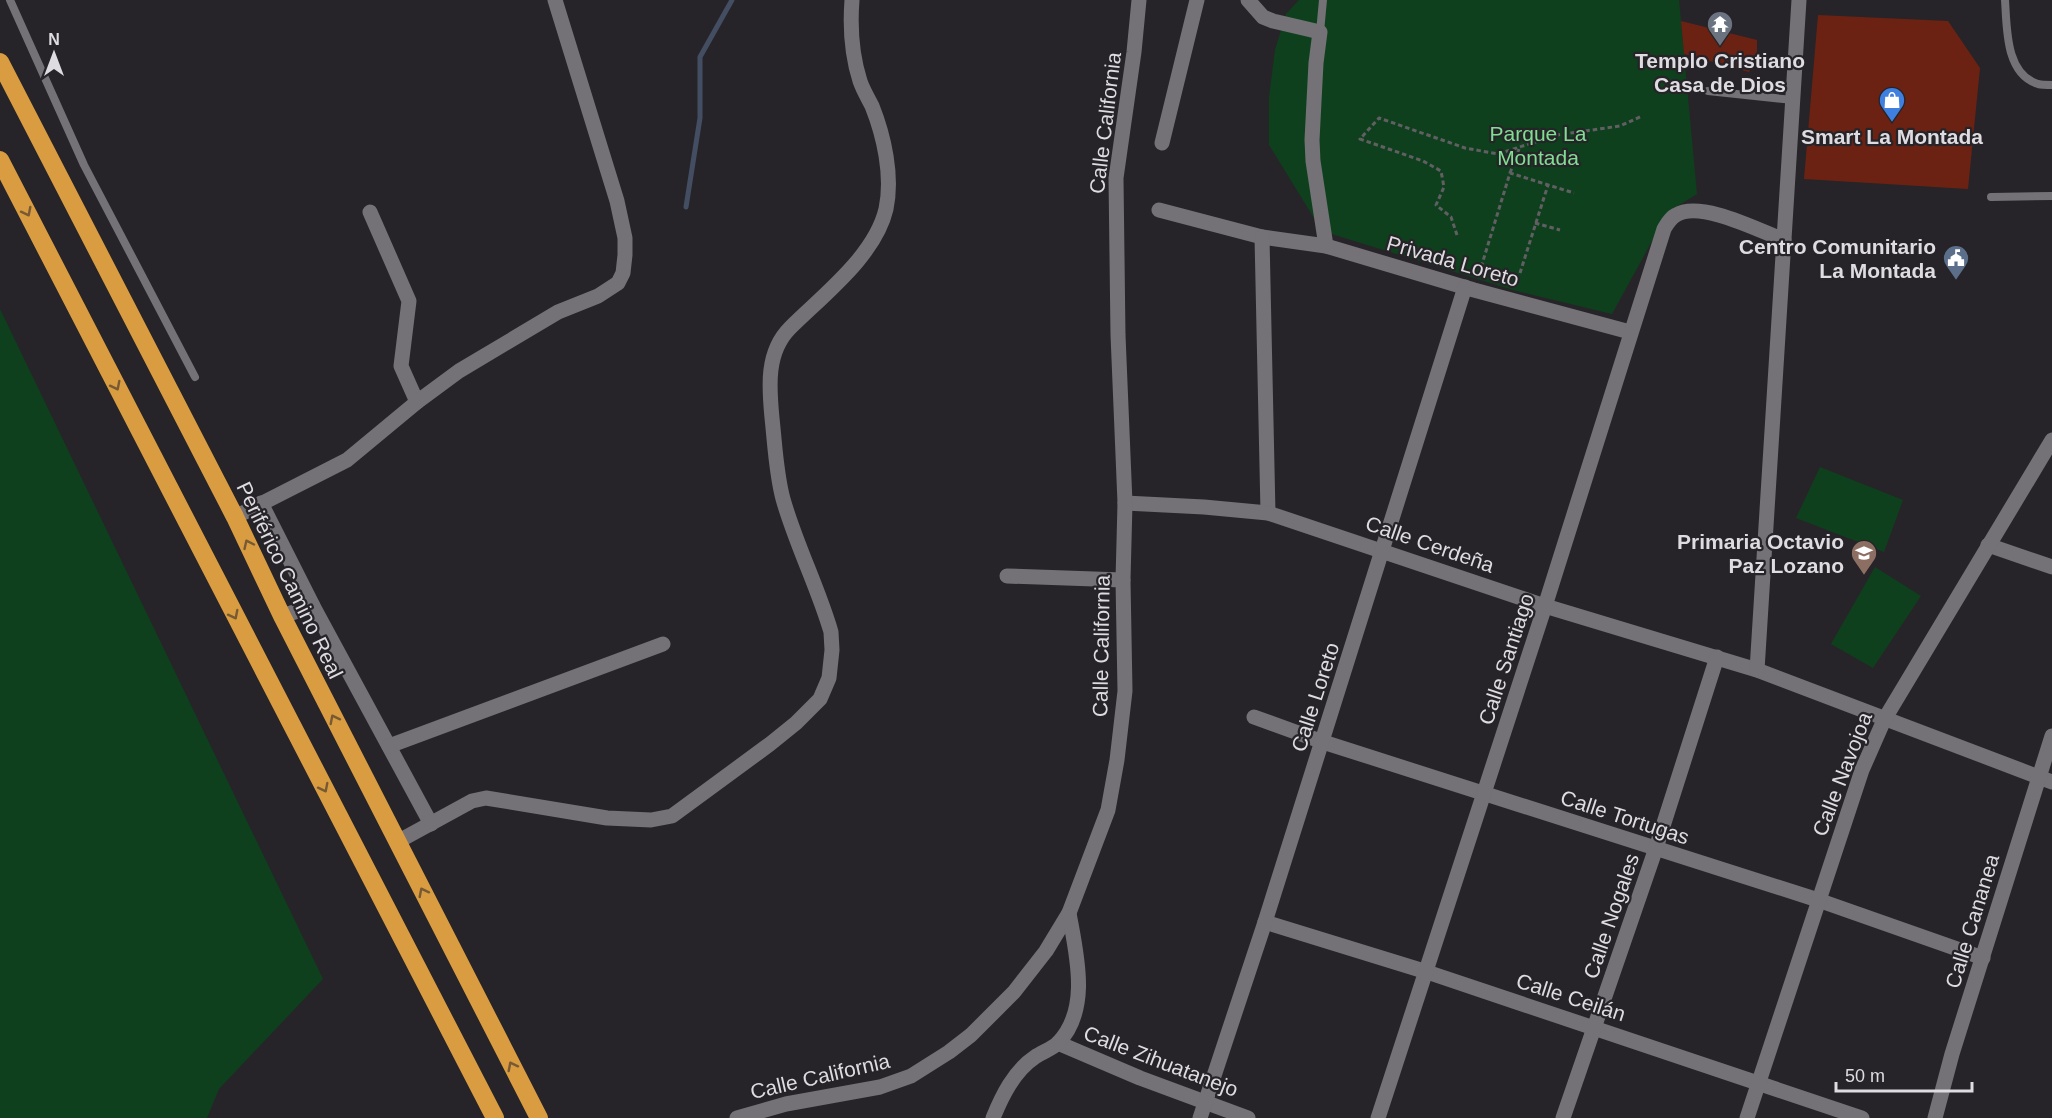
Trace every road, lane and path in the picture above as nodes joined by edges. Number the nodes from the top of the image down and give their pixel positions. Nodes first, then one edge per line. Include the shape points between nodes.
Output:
1 (10, 0) edge
2 (555, 0) edge
3 (852, 0) edge
4 (1139, 0) edge
5 (1197, 0) edge
6 (1248, 0) edge
7 (1323, 0) edge
8 (1799, 0) edge
9 (2005, 0) edge
10 (1320, 32) junction
11 (0, 62) edge
12 (2052, 85) edge
13 (1708, 91) dead end
14 (1792, 100) junction
15 (1642, 116) dead end
16 (1162, 143) dead end
17 (1519, 148) junction
18 (0, 160) edge
19 (1510, 173) junction
20 (1548, 184) junction
21 (1574, 193) dead end
22 (2052, 196) edge
23 (1991, 197) dead end
24 (1159, 210) dead end
25 (370, 212) dead end
26 (1535, 223) junction
27 (1560, 230) dead end
28 (1457, 235) dead end
29 (1262, 237) junction
30 (1784, 240) junction
31 (1326, 246) junction
32 (1520, 273) dead end
33 (1470, 288) junction
34 (1630, 332) junction
35 (195, 377) dead end
36 (417, 402) junction
37 (2052, 440) edge
38 (261, 503) junction
39 (1125, 503) junction
40 (1268, 513) junction
41 (235, 518) junction
42 (1988, 545) junction
43 (1384, 550) junction
44 (2052, 567) edge
45 (1006, 576) dead end
46 (1123, 580) junction
47 (313, 606) junction
48 (1545, 606) junction
49 (282, 616) junction
50 (663, 644) dead end
51 (1718, 657) junction
52 (1757, 670) junction
53 (1254, 717) dead end
54 (1884, 720) junction
55 (2052, 736) edge
56 (1323, 742) junction
57 (389, 746) junction
58 (2045, 780) edge
59 (1485, 794) junction
60 (431, 824) junction
61 (398, 843) junction
62 (1656, 848) junction
63 (1818, 900) junction
64 (1069, 913) junction
65 (1265, 922) junction
66 (1983, 958) junction
67 (1427, 972) junction
68 (1596, 1028) junction
69 (1058, 1043) junction
70 (1758, 1082) junction
71 (1202, 1111) edge
72 (495, 1118) edge
73 (539, 1118) edge
74 (737, 1118) edge
75 (993, 1118) edge
76 (1248, 1118) edge
77 (1378, 1118) edge
78 (1563, 1118) edge
79 (1747, 1118) edge
80 (1862, 1118) edge
81 (1935, 1118) edge

1 - 35 lane via 84,165
2 - 36 street via 617,201 625,238 623,273 609,290 548,318 459,371
3 - 60 street via 855,56 882,140 887,173 886,210 874,238 849,271 787,331 776,348 769,390 783,498 831,632 829,678 820,699 778,737 672,816 651,820 608,818 486,798 472,801
4 - 39 street, Calle California via 1116,178
5 - 16 street
6 - 10 street via 1273,21
7 - 10 lane
8 - 14 street
9 - 12 lane via 2008,37 2017,66 2037,84
10 - 31 street via 1312,140
11 - 41 highway, Periférico Camino Real
13 - 14 lane
14 - 30 street
15 - 17 path via 1620,126 1557,135
17 - 19 path
17 - 28 path via 1498,154 1465,148 1379,118 1360,139 1441,171 1444,187 1436,206 1451,217
18 -> 72 highway
19 - 20 path
19 - 33 path
20 - 21 path
20 - 26 path
22 - 23 lane
24 - 29 street, Privada Loreto
25 - 36 street via 409,301 400,366
26 - 27 path
26 - 32 path
29 - 31 street, Privada Loreto
29 - 40 street
30 - 34 street, Calle Santiago via 1706,210 1675,215 1664,230
30 - 52 street
31 - 33 street, Privada Loreto
33 - 34 street, Privada Loreto
33 - 43 street, Calle Loreto
34 - 48 street, Calle Santiago
36 - 38 street via 346,460
37 - 42 street, Calle Navojoa
38 - 41 street
38 - 47 street
39 - 40 street, Calle Cerdeña
39 - 46 street, Calle California
40 - 43 street, Calle Cerdeña
49 -> 41 highway, Periférico Camino Real
42 - 44 street
42 - 54 street, Calle Navojoa
43 - 48 street, Calle Cerdeña
43 - 56 street, Calle Loreto
45 - 46 street
46 - 64 street, Calle California via 1125,691 1117,760 1108,810
47 - 49 street
47 - 57 street
48 - 51 street, Calle Cerdeña
48 - 59 street, Calle Santiago
61 -> 49 highway, Periférico Camino Real
50 - 57 street
51 - 52 street, Calle Cerdeña
51 - 62 street, Calle Nogales
52 - 54 street, Calle Cerdeña
53 - 56 street, Calle Tortugas
54 - 58 street, Calle Cerdeña
54 - 63 street, Calle Navojoa via 1862,770
55 - 58 street, Calle Cananea
56 - 59 street, Calle Tortugas
56 - 65 street, Calle Loreto
57 - 60 street
58 - 66 street, Calle Cananea
59 - 62 street, Calle Tortugas
59 - 67 street, Calle Santiago
60 - 61 street
73 -> 61 highway, Periférico Camino Real
62 - 63 street, Calle Tortugas
62 - 68 street, Calle Nogales
63 - 66 street, Calle Tortugas
63 - 70 street, Calle Navojoa
64 - 69 street via 1078,987 1073,1019
64 - 74 street, Calle California via 1014,992 971,1035 929,1066 880,1087 786,1104
65 - 67 street, Calle Ceilán
65 - 71 street, Calle Loreto
66 - 81 street, Calle Cananea
67 - 68 street, Calle Ceilán
67 - 77 street, Calle Santiago
68 - 70 street, Calle Ceilán
68 - 78 street, Calle Nogales
69 - 71 street, Calle Zihuatanejo
69 - 75 street via 1035,1057 1014,1079
70 - 79 street, Calle Navojoa
70 - 80 street, Calle Ceilán
71 - 76 street, Calle Zihuatanejo

